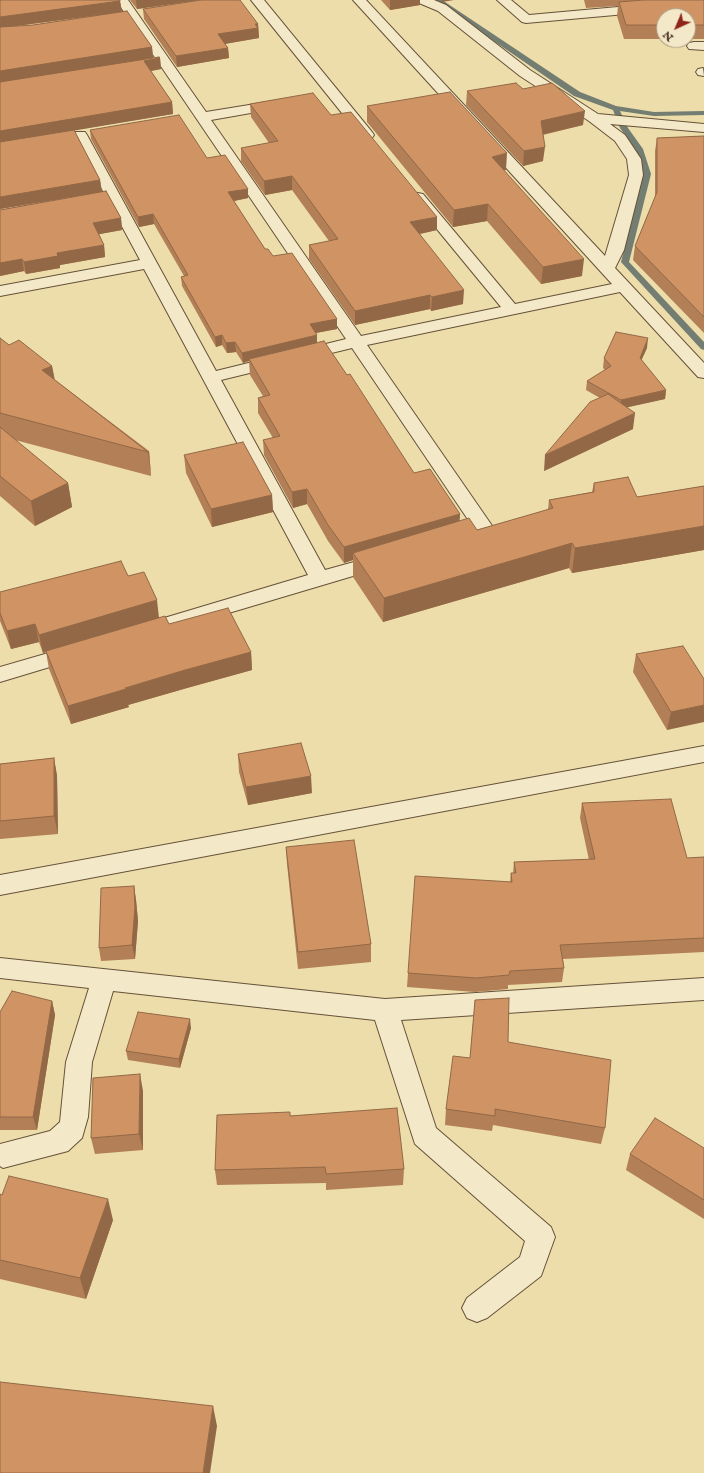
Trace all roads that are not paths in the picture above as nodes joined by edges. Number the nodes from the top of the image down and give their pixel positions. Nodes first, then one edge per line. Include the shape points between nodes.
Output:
1 (122, 0) edge
2 (257, 0) edge
3 (359, 0) edge
4 (423, 0) edge
5 (503, 0) edge
6 (704, 3) edge
7 (334, 95) junction
8 (319, 98) edge
9 (296, 102) edge
10 (198, 116) junction
11 (594, 118) junction
12 (704, 128) edge
13 (80, 135) dead end
14 (375, 144) edge
15 (410, 187) edge
16 (149, 263) junction
17 (607, 268) junction
18 (624, 286) junction
19 (0, 291) edge
20 (512, 310) junction
21 (355, 342) junction
22 (704, 373) edge
23 (212, 377) junction
24 (448, 541) edge
25 (395, 556) edge
26 (320, 578) junction
27 (122, 638) edge
28 (91, 647) edge
29 (0, 675) edge
30 (704, 754) edge
31 (0, 885) edge
32 (0, 968) edge
33 (104, 980) junction
34 (704, 989) edge
35 (385, 1010) junction
36 (3, 1155) dead end
37 (477, 1308) dead end

1 - 10 street via 157,63
2 - 7 street
3 - 17 street
4 - 11 street via 442,8 525,73
5 - 6 street via 526,19
7 - 8 street
7 - 14 street
9 - 10 street
10 - 21 street
11 - 12 street
11 - 17 street via 620,138 634,159 636,175 616,250
13 - 16 street via 105,198
15 - 20 street
16 - 19 street
16 - 23 street
17 - 18 street
18 - 20 street
18 - 22 street
20 - 21 street
21 - 23 street
21 - 24 street via 485,530
23 - 26 street
25 - 26 street
26 - 27 street
28 - 29 street
30 - 31 street
32 - 33 street
33 - 35 street
33 - 36 street via 79,1062 72,1129 58,1142
34 - 35 street
35 - 37 street via 425,1135 541,1237 531,1266

